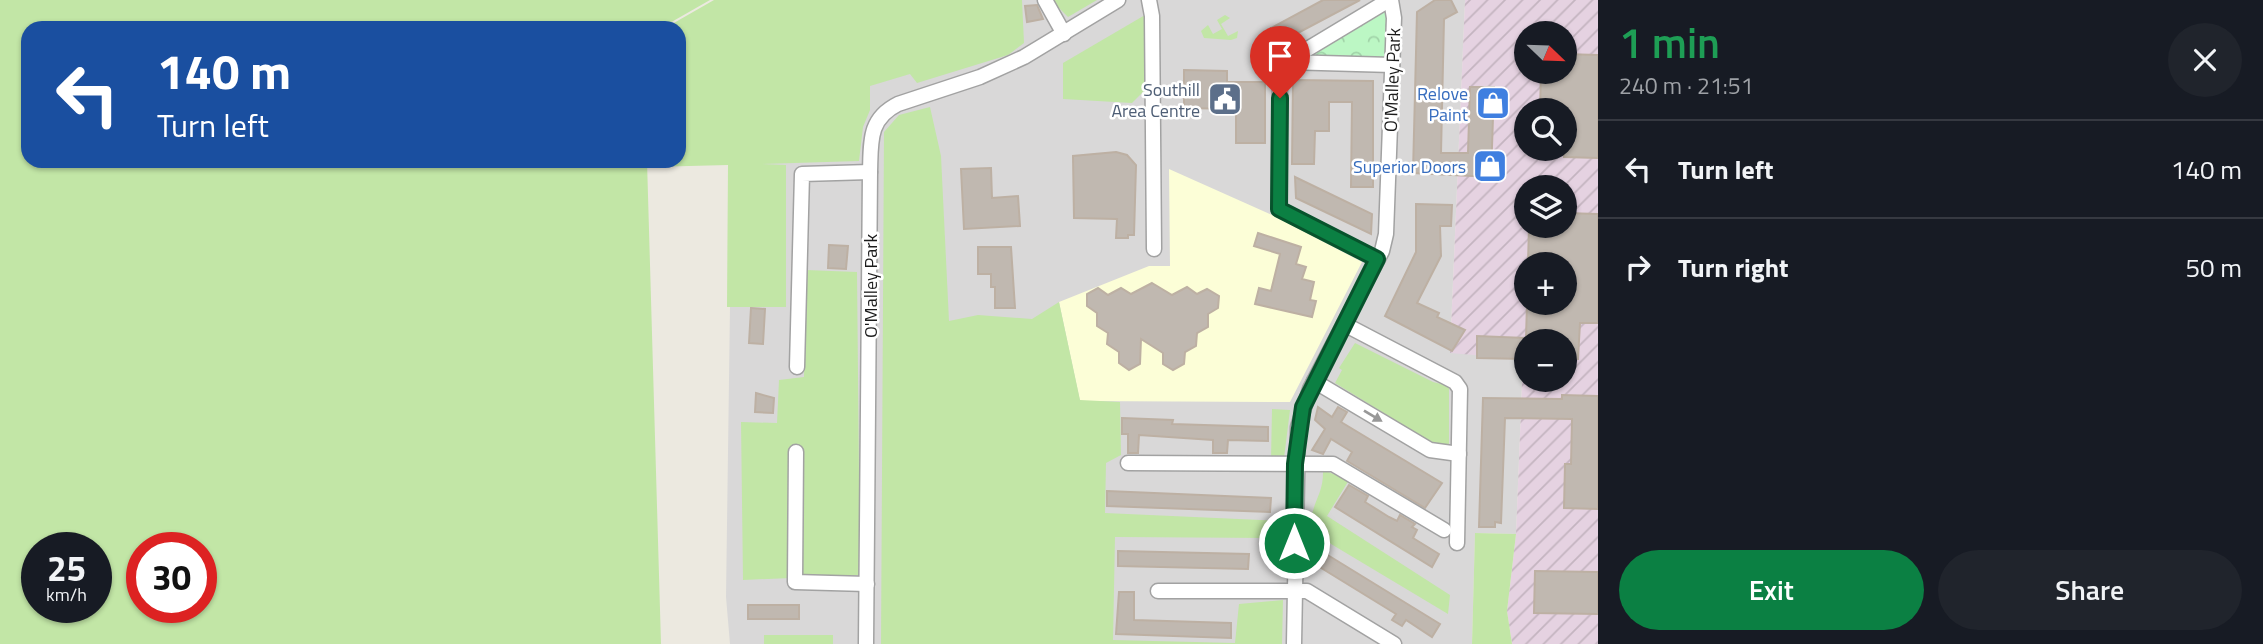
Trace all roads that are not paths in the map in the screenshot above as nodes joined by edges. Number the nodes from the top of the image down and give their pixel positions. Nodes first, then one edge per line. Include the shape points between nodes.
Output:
1 (1045, 0) edge
2 (1118, 0) edge
3 (1149, 0) edge
4 (1390, 0) edge
5 (1064, 34) junction
6 (1286, 62) junction
7 (1392, 65) junction
8 (870, 172) junction
9 (1154, 249) dead end
10 (1377, 259) junction
11 (1344, 324) junction
12 (797, 367) dead end
13 (1314, 381) junction
14 (796, 452) dead end
15 (1459, 454) junction
16 (1128, 463) dead end
17 (1295, 464) junction
18 (1444, 530) dead end
19 (1457, 543) dead end
20 (867, 584) junction
21 (1158, 591) dead end
22 (1294, 592) junction
23 (866, 644) edge
24 (1294, 644) edge
25 (1395, 644) edge

1 - 5 street
2 - 5 street, O'Malley Park
3 - 9 street
4 - 6 street
4 - 7 street, O'Malley Park
5 - 8 street, O'Malley Park via 981,77 888,109 871,131
6 - 7 street
6 - 10 street via 1280,72 1279,209
7 - 10 street, O'Malley Park via 1386,234
8 - 12 street via 802,174
8 - 20 street, O'Malley Park
10 - 11 street, O'Malley Park
11 - 13 street, O'Malley Park
11 - 15 street via 1455,382 1462,397
13 -> 15 street via 1430,450
13 - 17 street, O'Malley Park via 1298,427
14 - 20 street via 795,582
15 - 19 street
16 - 17 street
17 - 18 street via 1307,461 1340,467
17 - 22 street, O'Malley Park
20 - 23 street, O'Malley Park
21 - 22 street
22 - 24 street, O'Malley Park
22 - 25 street via 1307,591

